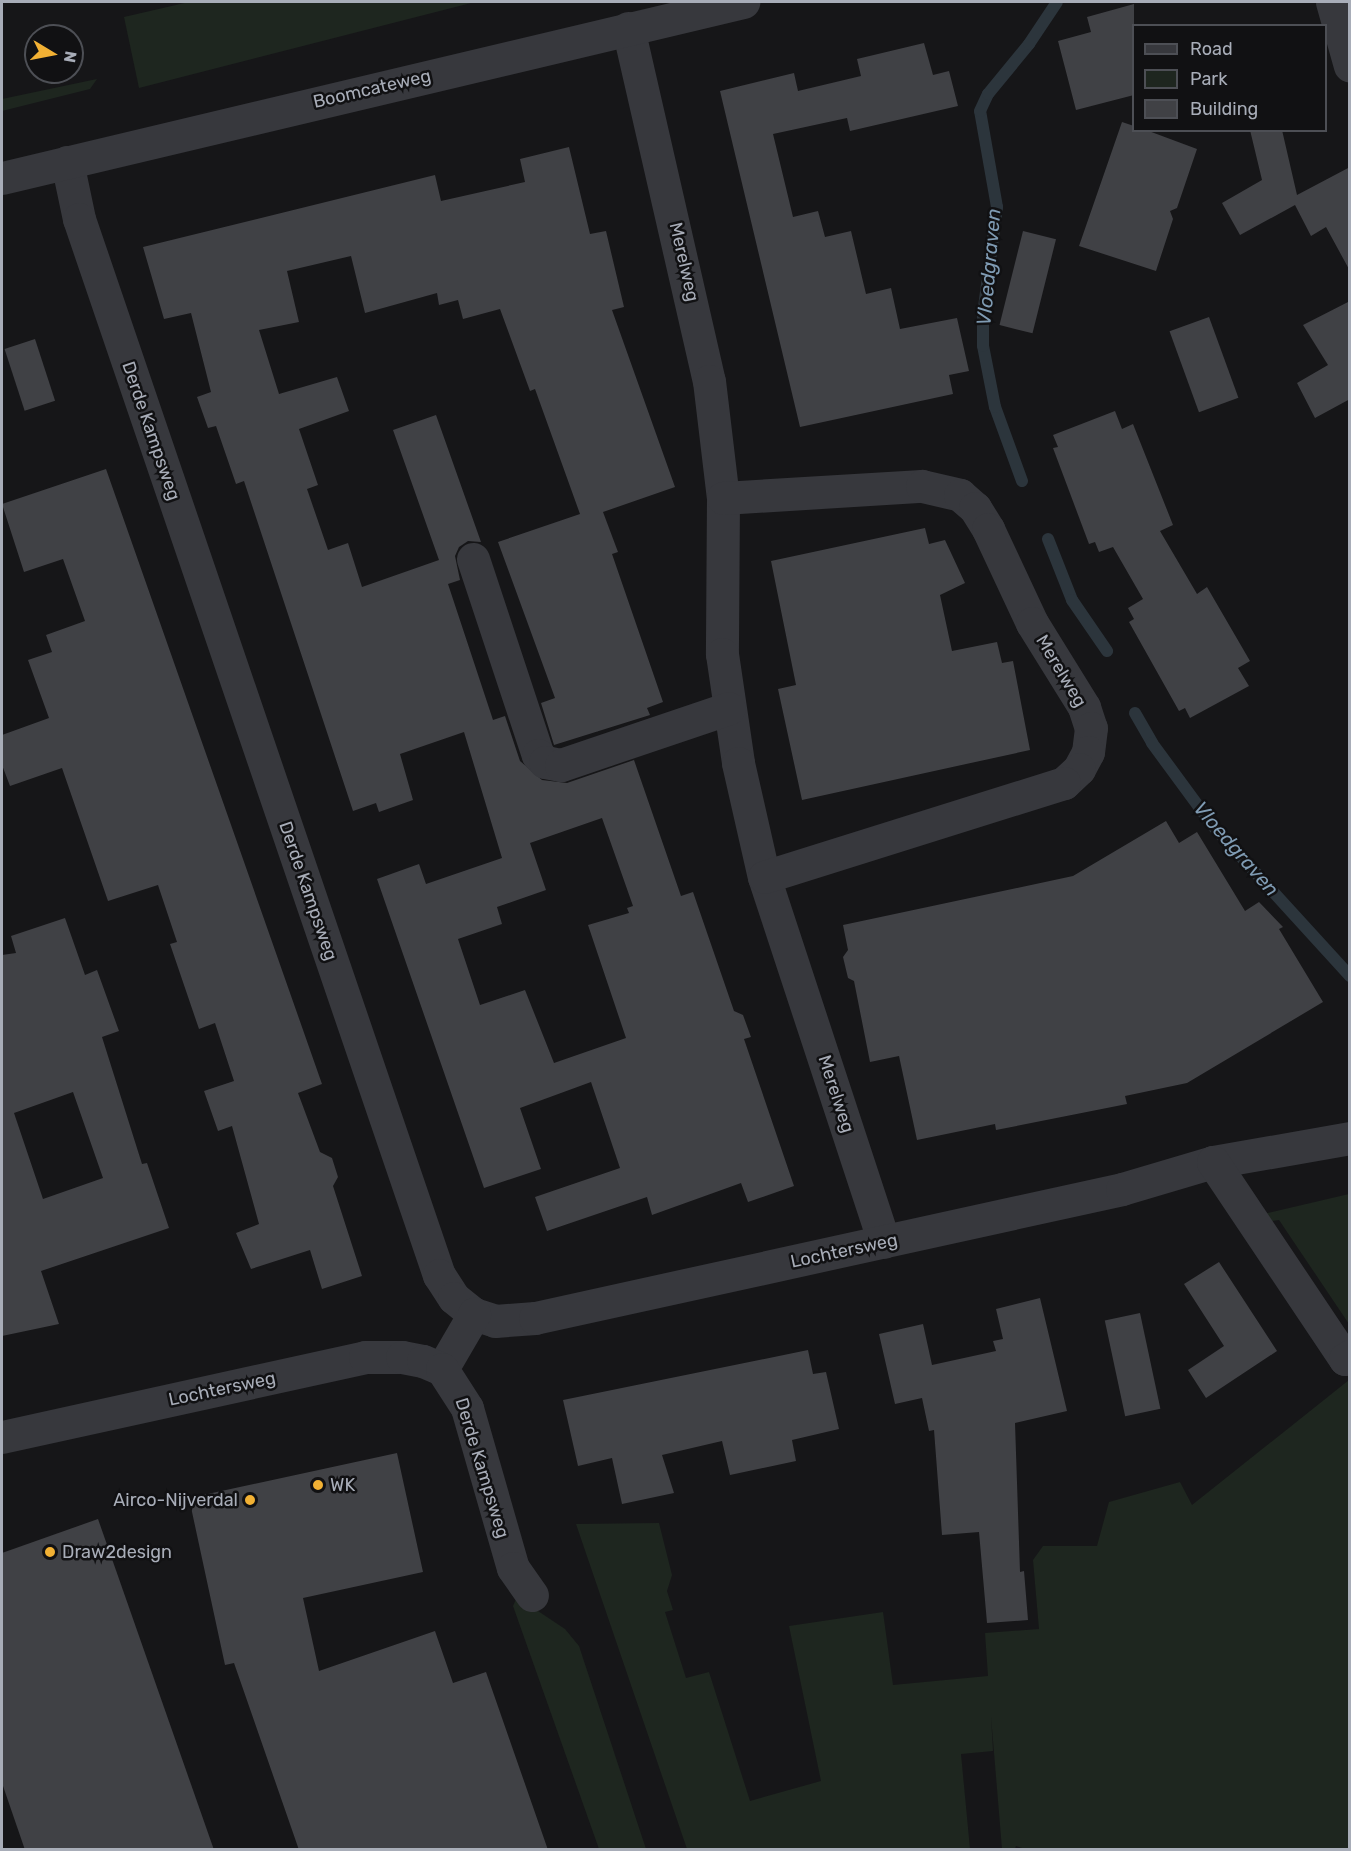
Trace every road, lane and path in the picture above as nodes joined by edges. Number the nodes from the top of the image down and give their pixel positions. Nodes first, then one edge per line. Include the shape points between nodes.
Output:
1 (743, 2) edge
2 (1332, 2) edge
3 (628, 28) junction
4 (1350, 66) edge
5 (67, 162) junction
6 (2, 178) edge
7 (723, 498) junction
8 (473, 559) dead end
9 (729, 708) junction
10 (764, 877) junction
11 (1350, 1138) edge
12 (1213, 1162) junction
13 (884, 1242) junction
14 (474, 1314) junction
15 (1350, 1356) edge
16 (442, 1369) junction
17 (2, 1437) edge
18 (532, 1594) dead end

1 - 3 street, Boomcateweg
2 - 4 street
3 - 5 street, Boomcateweg
3 - 7 street, Merelweg via 698,321
5 - 6 street, Boomcateweg
5 - 14 street, Derde Kampsweg via 79,219 439,1275 454,1298
7 - 9 street, Merelweg via 722,654
7 - 10 street, Merelweg via 922,486 960,495 975,508 988,529 1032,623 1084,707 1090,728 1088,752 1079,769 1054,787
8 - 9 street via 538,755 544,762 561,765
9 - 10 street, Merelweg
10 - 13 street, Merelweg
11 - 12 street, Lochtersweg
12 - 13 street, Lochtersweg via 1122,1189
12 - 15 street via 1346,1359
13 - 14 street, Lochtersweg via 517,1321 495,1321
14 - 16 street
16 - 17 street, Lochtersweg via 402,1357 364,1357
16 - 18 street, Derde Kampsweg via 467,1408 513,1568

